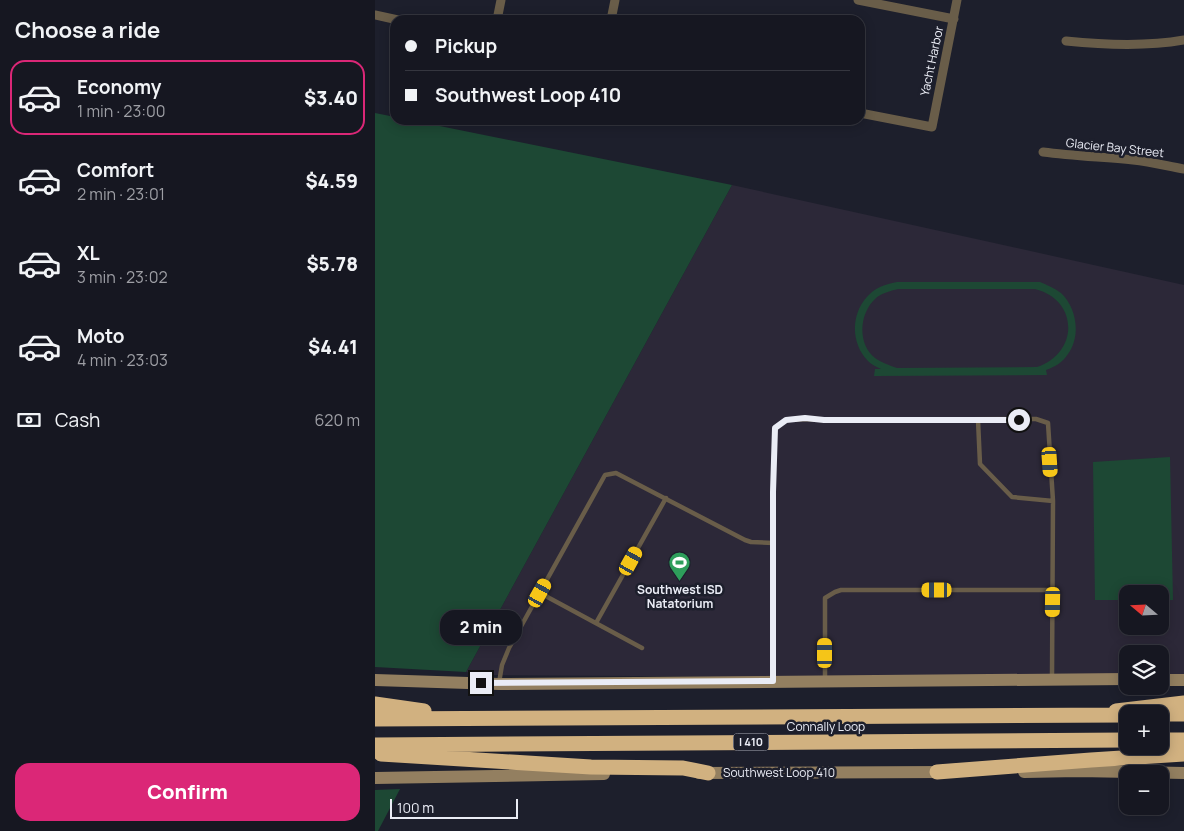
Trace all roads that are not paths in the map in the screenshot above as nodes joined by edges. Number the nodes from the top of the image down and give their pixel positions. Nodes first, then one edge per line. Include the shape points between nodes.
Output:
1 (501, 0) edge
2 (615, 0) edge
3 (858, 0) edge
4 (957, 0) edge
5 (375, 15) edge
6 (498, 15) edge
7 (612, 15) edge
8 (390, 18) edge
9 (954, 19) junction
10 (1184, 40) edge
11 (1066, 41) dead end
12 (865, 114) edge
13 (1043, 152) dead end
14 (1184, 169) edge
15 (978, 420) junction
16 (665, 498) junction
17 (1053, 501) junction
18 (773, 543) junction
19 (1053, 590) junction
20 (540, 593) junction
21 (596, 623) junction
22 (642, 648) dead end
23 (1119, 678) edge
24 (375, 680) edge
25 (1052, 680) junction
26 (1169, 680) edge
27 (1184, 680) edge
28 (773, 681) junction
29 (825, 681) junction
30 (499, 684) junction
31 (1184, 703) edge
32 (375, 704) edge
33 (1169, 714) edge
34 (1184, 714) edge
35 (1088, 715) junction
36 (1119, 715) edge
37 (467, 718) junction
38 (375, 719) edge
39 (1119, 740) edge
40 (1169, 740) edge
41 (1184, 740) edge
42 (375, 745) edge
43 (375, 754) edge
44 (1184, 754) edge
45 (937, 772) junction
46 (708, 773) junction
47 (1184, 773) edge
48 (375, 778) edge

1 - 6 street
2 - 7 street
3 - 9 street
4 - 9 street, Yacht Harbor
5 - 8 street
9 - 12 street, Yacht Harbor via 932,128
10 - 11 street via 1133,45
13 - 14 street, Glacier Bay Street via 1133,160
15 - 17 lane via 980,464 1012,497
15 - 17 lane via 1036,419 1047,423
15 - 18 lane via 786,420 775,428
16 - 18 lane via 745,540
16 - 20 lane via 616,473 605,475
16 - 21 lane
17 - 19 lane
18 - 28 lane
19 - 25 lane
19 - 29 lane via 835,592 825,598
20 - 21 lane
20 - 30 lane via 509,648
21 - 22 lane
23 - 25 main road
24 - 30 main road
25 - 29 main road
26 - 27 main road
28 - 29 main road
28 - 30 main road
31 - 35 highway
32 - 37 highway
33 - 34 highway
35 - 36 highway, Connally Loop / I 410
35 - 37 highway, Connally Loop / I 410
37 - 38 highway, Connally Loop / I 410
39 - 42 highway, Connally Loop / I 410
40 - 41 highway
43 - 46 highway via 591,767 683,768
44 - 45 highway
45 - 46 main road, Southwest Loop 410
45 - 47 main road, Southwest Loop 410
46 - 48 main road, Southwest Loop 410

